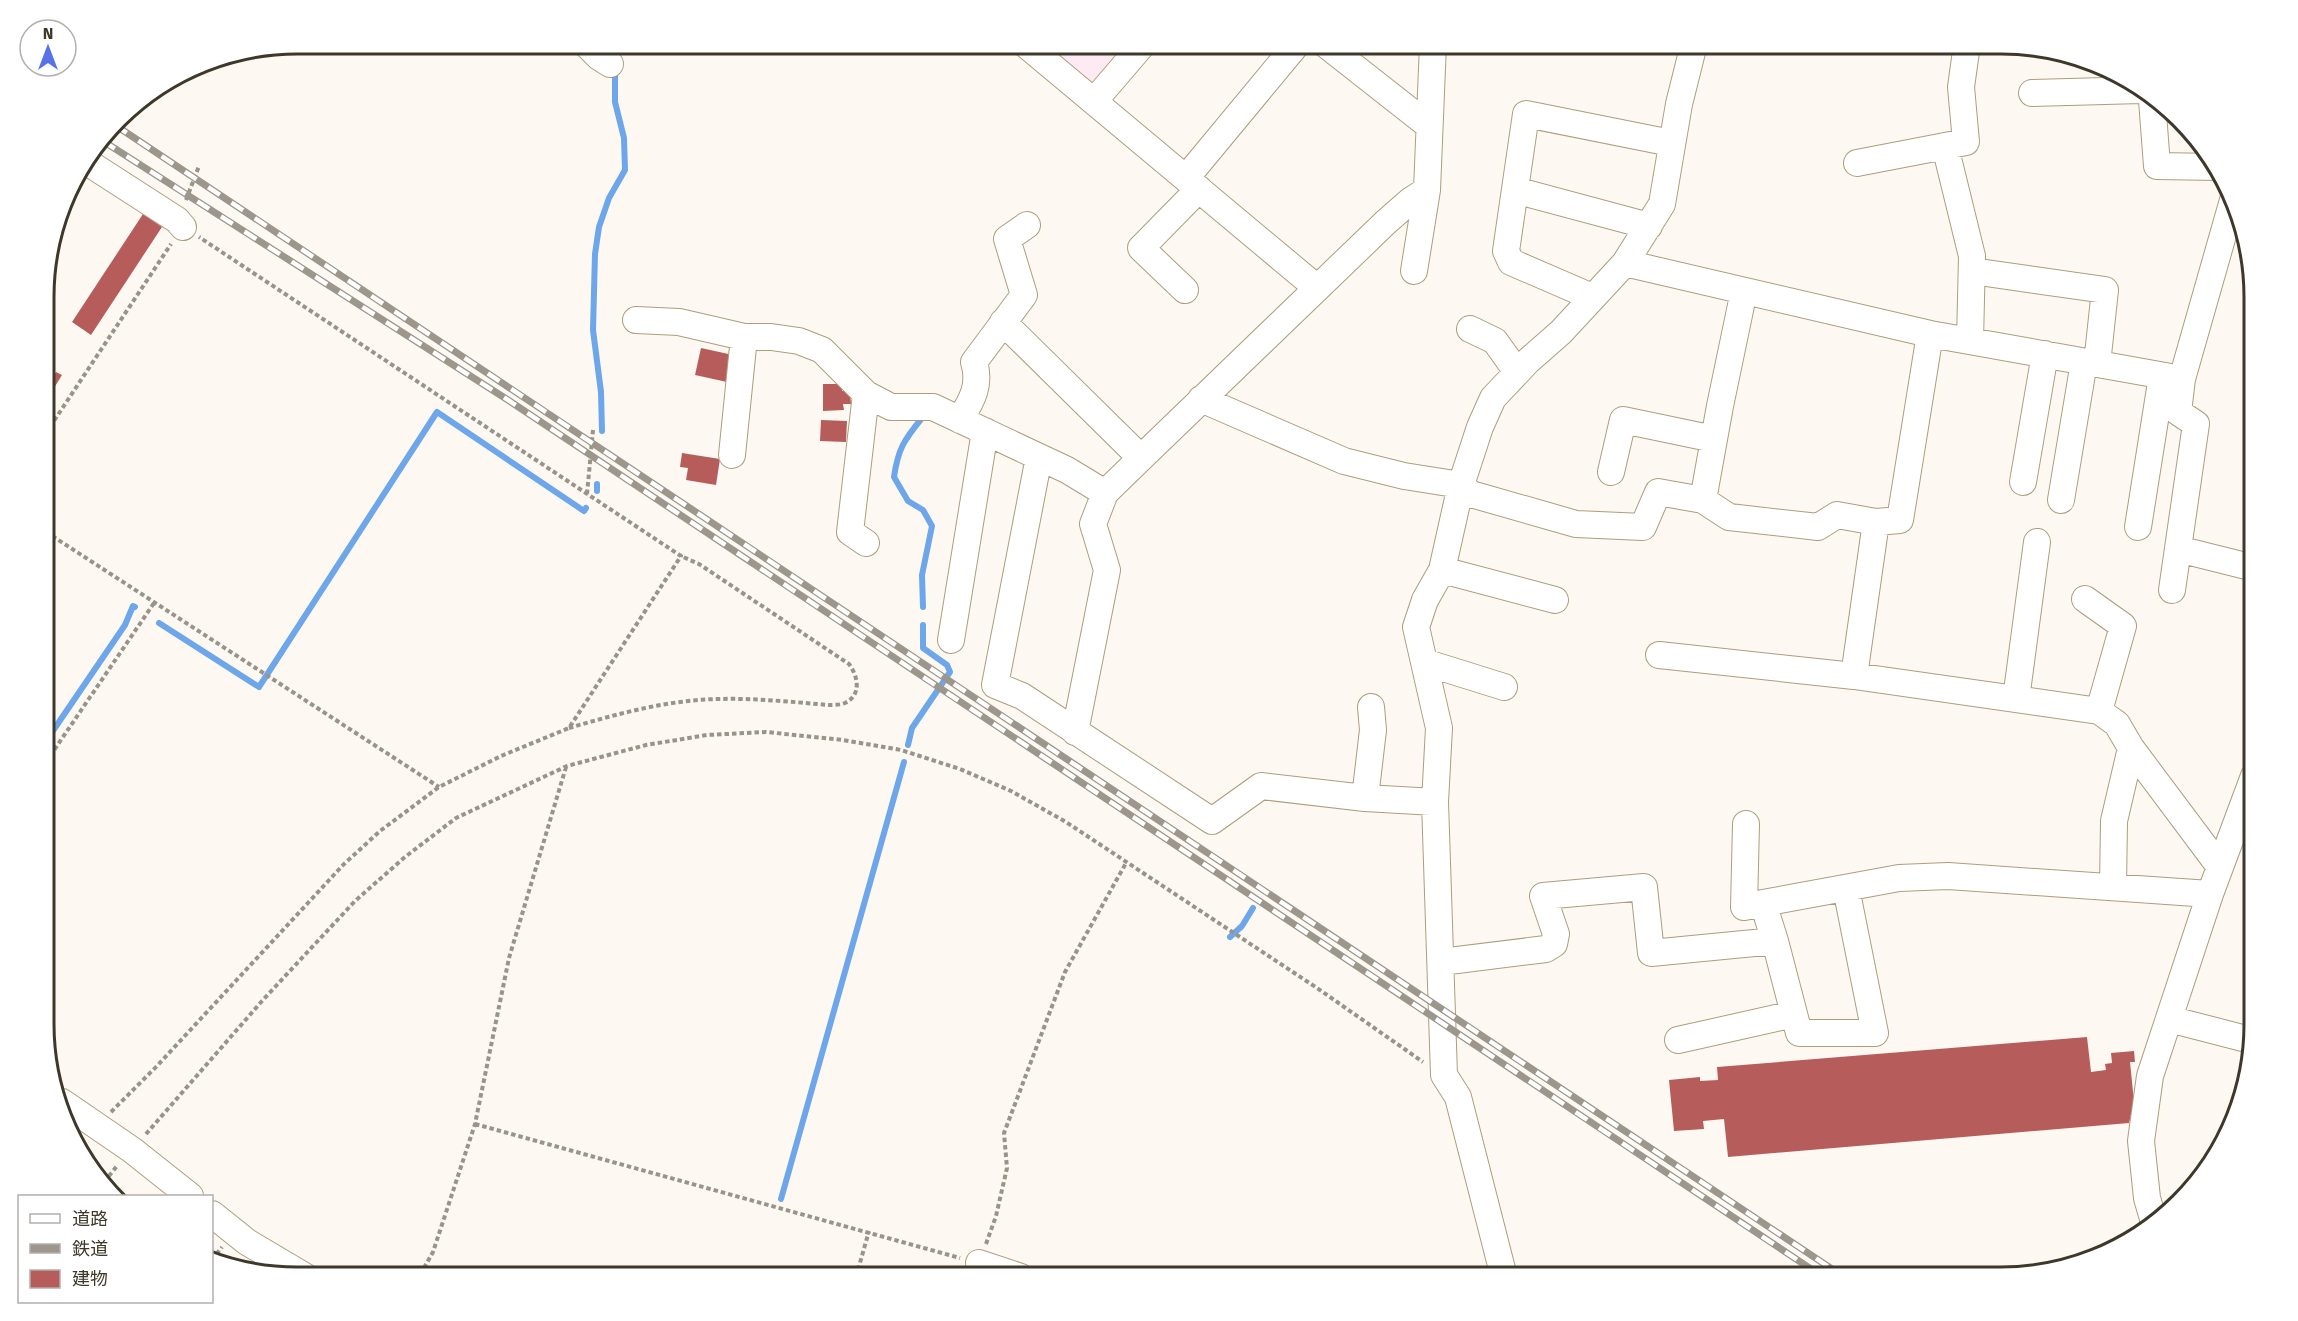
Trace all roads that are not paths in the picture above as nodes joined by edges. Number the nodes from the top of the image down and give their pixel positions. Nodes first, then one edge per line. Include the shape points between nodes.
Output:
1 (1038, 54) edge
2 (1134, 54) edge
3 (1290, 54) edge
4 (1338, 54) edge
5 (1432, 54) edge
6 (1692, 54) edge
7 (1966, 54) edge
8 (2128, 90) edge
9 (2032, 93) dead end
10 (1095, 100) junction
11 (2153, 107) edge
12 (1428, 125) junction
13 (1671, 143) junction
14 (1945, 146) junction
15 (1857, 163) dead end
16 (93, 166) edge
17 (2206, 167) edge
18 (1193, 184) junction
19 (1427, 190) junction
20 (1515, 190) junction
21 (2229, 214) edge
22 (180, 223) road end
23 (1027, 225) dead end
24 (1649, 226) junction
25 (1625, 263) junction
26 (1414, 271) dead end
27 (1972, 271) junction
28 (1317, 288) junction
29 (1185, 290) dead end
30 (1744, 291) junction
31 (1592, 297) junction
32 (636, 320) dead end
33 (1003, 322) junction
34 (1470, 329) dead end
35 (1930, 334) junction
36 (744, 337) junction
37 (1970, 341) junction
38 (2045, 354) junction
39 (2090, 363) junction
40 (1517, 372) junction
41 (2172, 378) junction
42 (866, 394) junction
43 (1201, 399) junction
44 (960, 420) junction
45 (985, 431) junction
46 (1714, 439) junction
47 (732, 455) dead end
48 (1039, 457) junction
49 (1141, 458) junction
50 (1611, 472) dead end
51 (2023, 482) dead end
52 (1461, 484) junction
53 (1105, 493) junction
54 (1703, 500) junction
55 (2061, 500) dead end
56 (1876, 522) junction
57 (2138, 527) dead end
58 (2037, 542) dead end
59 (866, 543) dead end
60 (2178, 549) junction
61 (2244, 566) edge
62 (1442, 570) junction
63 (2172, 590) dead end
64 (1555, 600) dead end
65 (2085, 600) dead end
66 (951, 640) dead end
67 (1659, 656) dead end
68 (1424, 662) junction
69 (1854, 676) junction
70 (1504, 687) dead end
71 (2016, 699) junction
72 (1371, 707) dead end
73 (2099, 711) junction
74 (1075, 732) junction
75 (2131, 748) junction
76 (1365, 798) junction
77 (1435, 802) junction
78 (2244, 817) edge
79 (1746, 824) dead end
80 (2220, 867) junction
81 (2113, 887) junction
82 (1846, 888) junction
83 (2210, 894) junction
84 (1763, 903) junction
85 (1775, 941) junction
86 (1441, 962) junction
87 (1794, 1014) junction
88 (2169, 1019) junction
89 (2243, 1038) edge
90 (1678, 1040) dead end
91 (69, 1107) edge
92 (188, 1195) edge
93 (213, 1215) edge
94 (2152, 1215) edge
95 (979, 1263) road end
96 (287, 1266) edge
97 (991, 1267) edge
98 (1501, 1267) edge

1 - 10 street
2 - 10 street
3 - 18 street
4 - 12 street
5 - 12 street
6 - 13 street
7 - 14 street via 1961,87 1966,142
8 - 9 street
10 - 18 street
11 - 17 street via 2157,166
12 - 19 street
13 - 20 street via 1526,114
13 - 24 street via 1662,204
14 - 15 street
14 - 27 street via 1972,256
16 - 22 street
18 - 28 street
18 - 29 street via 1141,248
19 - 26 street
19 - 28 street via 1386,222
20 - 24 street
20 - 31 street via 1506,250 1511,262
21 - 41 street
23 - 33 street via 1007,239 1024,295
24 - 25 street
25 - 30 street
25 - 31 street
27 - 37 street
27 - 39 street via 2105,290
28 - 43 street
30 - 35 street
30 - 46 street
31 - 40 street
32 - 36 street via 679,322
33 - 44 street via 974,362 978,375 976,393
33 - 49 street
34 - 40 street via 1494,340
35 - 37 street
35 - 56 street via 1900,520
36 - 42 street via 799,341 822,350
36 - 47 street
37 - 38 street
38 - 39 street
38 - 51 street
39 - 41 street
39 - 55 street
40 - 52 street via 1493,398
41 - 57 street
41 - 60 street via 2178,412 2196,424
42 - 44 street via 891,407 933,406
42 - 59 street via 850,532
43 - 49 street
43 - 52 street via 1344,461 1404,476
44 - 45 street
45 - 48 street
45 - 66 street
46 - 50 street via 1623,420
46 - 54 street
48 - 53 street
48 - 74 street via 994,685 1022,696
49 - 53 street
52 - 54 street via 1471,494 1576,524 1642,527 1658,492
52 - 62 street
53 - 74 street via 1093,524 1107,570
54 - 56 street via 1729,517 1818,527 1837,515
56 - 69 street
58 - 71 street
60 - 61 street
60 - 63 street
62 - 64 street
62 - 68 street via 1425,600 1416,627
65 - 73 street via 2123,626
67 - 69 street
68 - 70 street
68 - 77 street via 1439,728
69 - 71 street
71 - 73 street
72 - 76 street via 1373,730
73 - 75 street via 2117,724
74 - 76 street via 1212,821 1261,786
75 - 80 street
75 - 81 street via 2114,821
76 - 77 street
77 - 86 street
78 - 80 street
79 - 84 street via 1744,907
80 - 83 street
81 - 82 street via 1948,876 1899,878
81 - 83 street
82 - 84 street
82 - 87 street via 1875,1033 1799,1033
83 - 88 street
84 - 85 street
85 - 86 street via 1652,953 1644,887 1543,896 1556,934 1554,944 1546,950
85 - 87 street
86 - 98 street via 1444,1075 1458,1097
87 - 90 street
88 - 89 street
88 - 94 street via 2150,1076 2141,1141
91 - 92 street
93 - 96 street
95 - 97 street

